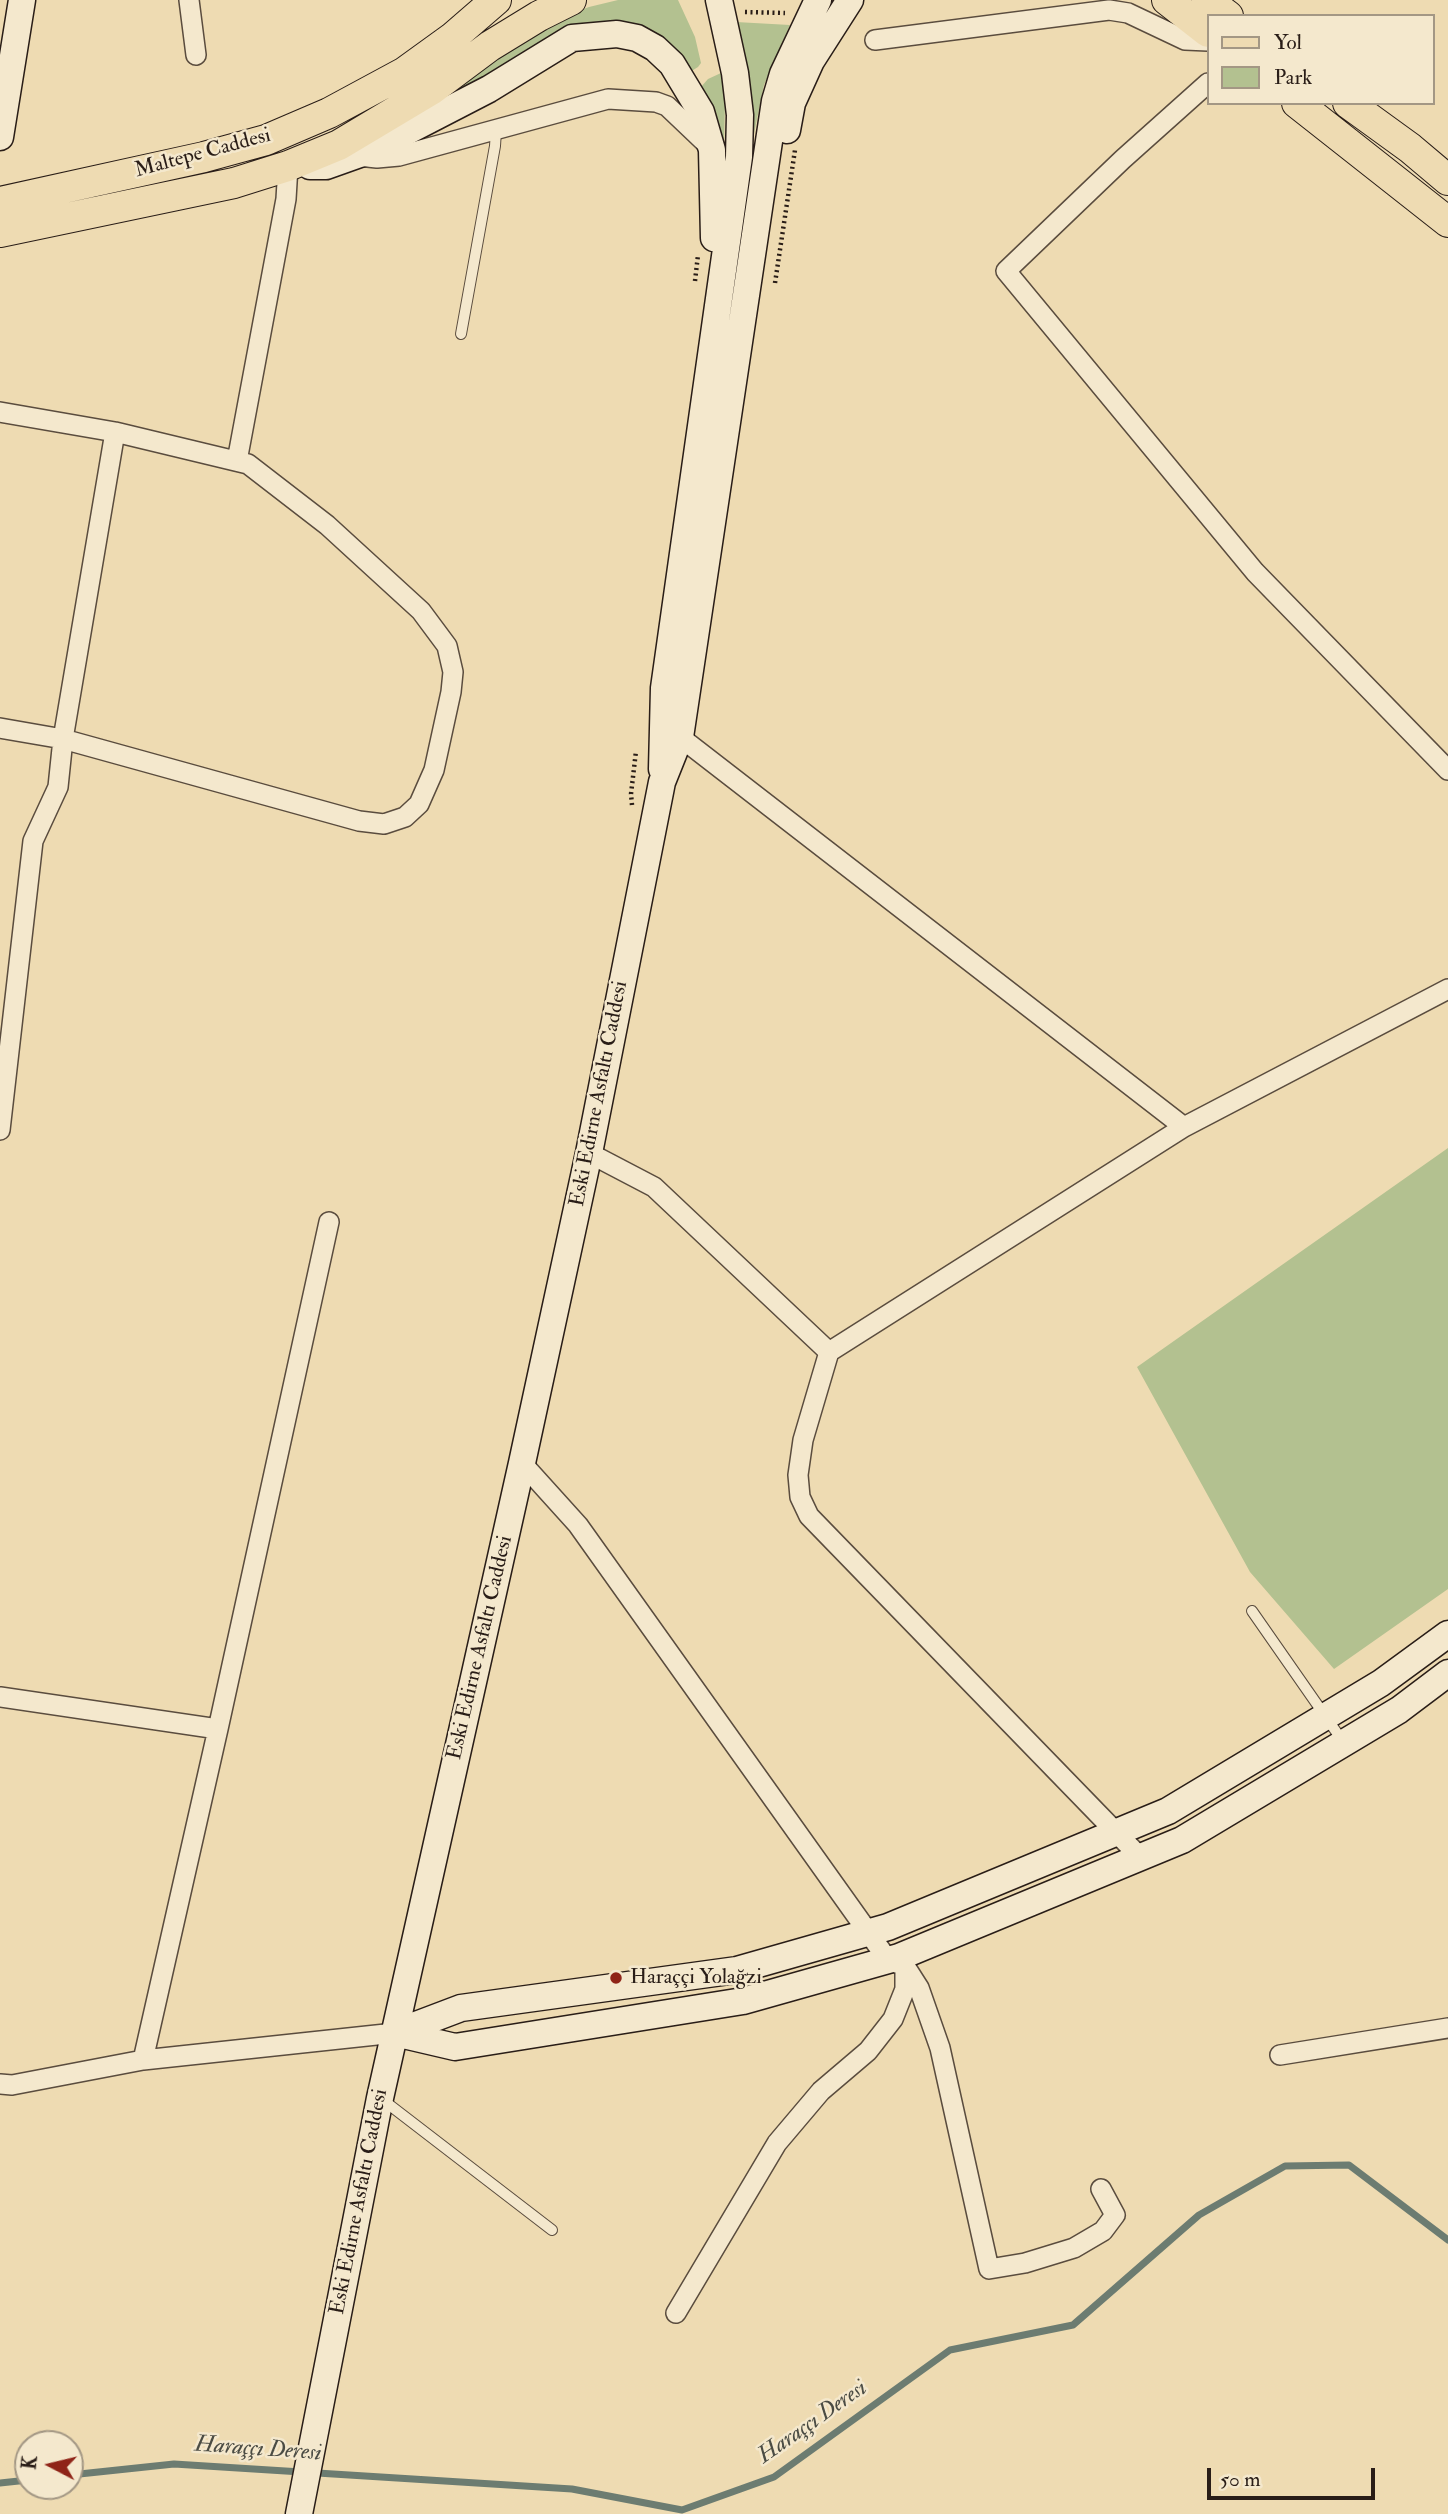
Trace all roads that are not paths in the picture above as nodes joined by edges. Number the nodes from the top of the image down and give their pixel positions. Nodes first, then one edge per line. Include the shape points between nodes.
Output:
1 (22, 0) edge
2 (189, 0) edge
3 (496, 0) edge
4 (571, 0) edge
5 (850, 0) edge
6 (1167, 0) edge
7 (1207, 0) edge
8 (720, 6) edge
9 (814, 7) edge
10 (1225, 14) edge
11 (1206, 30) edge
12 (875, 40) dead end
13 (1206, 41) edge
14 (196, 54) dead end
15 (1206, 85) edge
16 (1300, 105) edge
17 (1351, 105) edge
18 (496, 129) junction
19 (0, 137) edge
20 (712, 150) junction
21 (354, 155) junction
22 (288, 166) junction
23 (1447, 178) edge
24 (0, 202) edge
25 (1448, 222) edge
26 (0, 232) edge
27 (745, 307) junction
28 (715, 323) junction
29 (461, 334) dead end
30 (0, 412) edge
31 (114, 432) junction
32 (237, 461) junction
33 (0, 728) edge
34 (680, 737) junction
35 (63, 740) junction
36 (1448, 769) edge
37 (662, 782) junction
38 (8, 980) edge
39 (1448, 989) edge
40 (1184, 1127) junction
41 (0, 1130) edge
42 (589, 1153) junction
43 (329, 1222) dead end
44 (830, 1352) junction
45 (522, 1463) junction
46 (1252, 1611) dead end
47 (1448, 1634) edge
48 (1448, 1673) edge
49 (0, 1697) edge
50 (1326, 1717) junction
51 (218, 1729) junction
52 (1344, 1743) junction
53 (1116, 1833) junction
54 (1140, 1857) junction
55 (868, 1933) junction
56 (896, 1963) junction
57 (1448, 2028) edge
58 (395, 2033) junction
59 (1280, 2055) dead end
60 (143, 2060) junction
61 (0, 2084) edge
62 (380, 2098) junction
63 (1101, 2189) dead end
64 (552, 2230) dead end
65 (676, 2313) dead end
66 (299, 2514) edge

1 - 19 main road
2 - 14 street
3 - 24 main road, Maltepe Caddesi via 405,72 330,113 266,140
4 - 22 main road, Maltepe Caddesi via 339,145
5 - 27 main road via 811,61 792,103 764,268
6 - 11 main road
7 - 10 main road
8 - 28 main road via 740,115 735,191
9 - 27 main road via 775,101
12 - 13 street via 1109,10 1128,13 1185,40
15 - 36 street via 1006,271 1255,572
16 - 25 main road
17 - 23 main road
18 - 20 street via 608,99 634,99 667,106
18 - 21 street via 399,156
18 - 29 lane
20 - 21 main road via 701,112 672,64 637,38 617,34 572,38 489,89
20 - 28 main road via 715,216 710,302
21 - 22 main road via 326,166
22 - 26 main road, Maltepe Caddesi via 234,183
22 - 32 street via 286,199
27 - 34 main road
28 - 37 main road via 664,688
30 - 31 street
31 - 32 street
31 - 35 street
32 - 35 street via 248,464 327,525 421,611 447,646 453,673 451,692 434,771 419,804 397,821 372,825
33 - 35 street
34 - 37 main road
34 - 40 street
35 - 38 street via 58,787 33,842
37 - 42 main road, Eski Edirne Asfaltı Caddesi
38 - 41 street
39 - 40 street
40 - 44 street
42 - 44 street via 654,1187
42 - 45 main road, Eski Edirne Asfaltı Caddesi
43 - 51 street
44 - 53 street via 803,1440 800,1497 808,1516
45 - 55 street via 578,1525
45 - 58 main road, Eski Edirne Asfaltı Caddesi
46 - 50 lane
47 - 50 main road
48 - 52 main road
49 - 51 street
50 - 52 lane
50 - 53 main road via 1168,1811
51 - 60 street
52 - 54 main road via 1182,1840
53 - 54 street
53 - 55 main road
54 - 56 main road
55 - 56 street
55 - 58 main road via 737,1970 461,2008
56 - 58 main road via 743,2001 455,2047
56 - 63 street via 919,1988 940,2048 989,2269 1074,2248 1103,2231 1115,2215
56 - 65 street via 905,1989 894,2020 868,2051 821,2091 777,2143
57 - 59 street
58 - 60 street
58 - 62 main road, Eski Edirne Asfaltı Caddesi
60 - 61 street
62 - 64 lane
62 - 66 main road, Eski Edirne Asfaltı Caddesi

